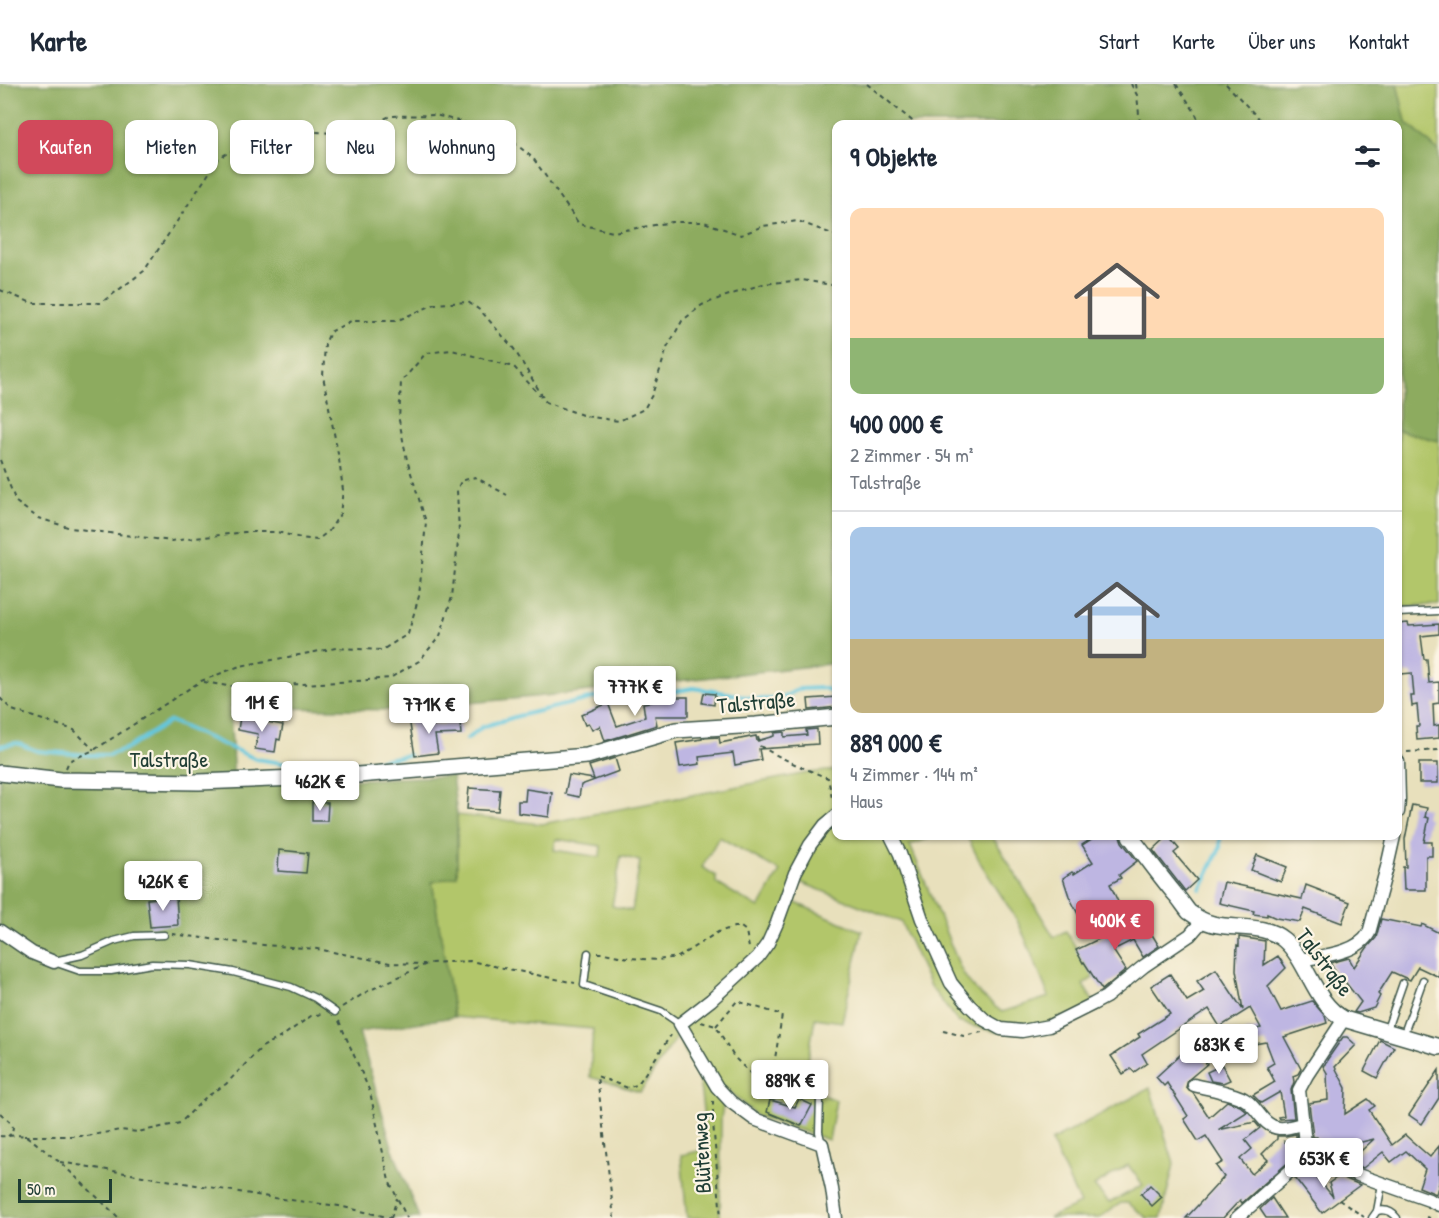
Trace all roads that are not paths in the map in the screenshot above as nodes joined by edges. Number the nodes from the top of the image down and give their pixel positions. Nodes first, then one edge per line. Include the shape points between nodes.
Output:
1 (1439, 611) edge
2 (1402, 613) edge
3 (832, 718) edge
4 (0, 773) edge
5 (832, 819) edge
6 (893, 840) edge
7 (1133, 840) edge
8 (1393, 840) edge
9 (1203, 920) junction
10 (0, 931) edge
11 (164, 935) road end
12 (588, 953) road end
13 (1300, 960) junction
14 (54, 962) junction
15 (1423, 980) dead end
16 (1403, 983) dead end
17 (335, 1012) road end
18 (1344, 1019) junction
19 (684, 1021) junction
20 (1385, 1032) junction
21 (1403, 1037) junction
22 (1439, 1047) edge
23 (1194, 1085) dead end
24 (820, 1098) dead end
25 (1303, 1124) junction
26 (822, 1144) junction
27 (1306, 1152) junction
28 (1382, 1184) junction
29 (1439, 1205) edge
30 (1377, 1211) junction
31 (836, 1218) edge
32 (1237, 1218) edge
33 (1372, 1218) edge
34 (1397, 1218) edge

1 - 2 lane
3 - 4 street, Talstraße via 676,730 587,756 369,774 199,782 62,780
5 - 19 street via 810,845 768,943 758,957
6 - 9 street via 951,983 985,1020 999,1027 1022,1031 1048,1026 1093,1004 1190,935
7 - 9 street, Talstraße via 1190,912
8 - 13 street via 1366,938 1339,953
9 - 13 street, Talstraße via 1215,925 1267,930 1285,941
10 - 14 street via 32,953
11 - 14 lane via 134,936
12 - 19 lane via 584,985
13 - 18 street, Talstraße via 1330,1010
14 - 17 lane via 80,970 111,971 152,964 232,972 291,987
15 - 21 lane
16 - 20 lane
18 - 20 street
18 - 25 street via 1299,1090
19 - 26 street via 717,1087 731,1102 754,1119
20 - 21 street
21 - 22 street
23 - 25 street via 1243,1098 1271,1126
24 - 26 lane
25 - 27 street
26 - 31 street
27 - 28 street
27 - 32 street via 1299,1164
28 - 29 street
28 - 30 lane
30 - 33 lane
30 - 34 lane via 1389,1211

